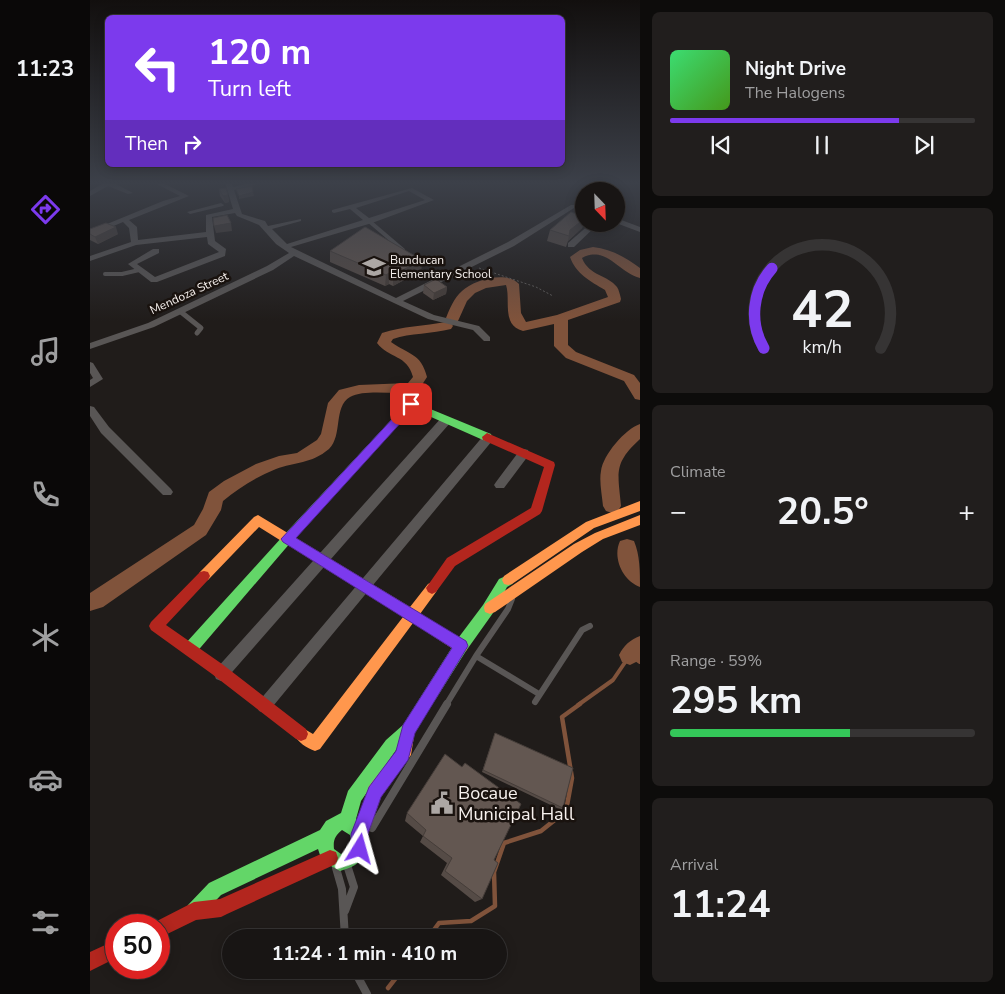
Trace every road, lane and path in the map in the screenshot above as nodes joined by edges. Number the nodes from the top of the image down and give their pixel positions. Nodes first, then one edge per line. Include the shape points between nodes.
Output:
1 (104, 228) edge
2 (133, 228) edge
3 (209, 228) edge
4 (268, 228) edge
5 (344, 228) edge
6 (377, 228) edge
7 (536, 228) edge
8 (585, 232) edge
9 (90, 234) edge
10 (210, 234) junction
11 (135, 243) junction
12 (571, 245) dead end
13 (285, 247) junction
14 (405, 251) edge
15 (156, 252) dead end
16 (294, 253) junction
17 (90, 259) edge
18 (470, 264) junction
19 (139, 270) junction
20 (105, 274) dead end
21 (553, 296) dead end
22 (398, 300) junction
23 (180, 311) junction
24 (197, 332) dead end
25 (487, 339) dead end
26 (90, 346) edge
27 (90, 365) edge
28 (90, 384) edge
29 (90, 409) edge
30 (446, 420) junction
31 (488, 438) junction
32 (524, 454) junction
33 (500, 486) dead end
34 (167, 492) dead end
35 (638, 509) edge
36 (640, 520) edge
37 (590, 525) junction
38 (599, 536) junction
39 (288, 539) junction
40 (322, 560) junction
41 (364, 586) junction
42 (514, 593) junction
43 (488, 609) junction
44 (411, 615) junction
45 (590, 626) dead end
46 (461, 646) junction
47 (190, 649) junction
48 (476, 656) junction
49 (221, 674) junction
50 (539, 694) junction
51 (535, 702) dead end
52 (264, 706) junction
53 (408, 730) junction
54 (347, 821) junction
55 (360, 834) junction
56 (324, 837) junction
57 (360, 849) junction
58 (337, 861) junction
59 (194, 911) junction
60 (170, 923) edge
61 (345, 929) edge
62 (105, 954) edge
63 (90, 962) edge
64 (359, 979) edge
65 (367, 994) edge

1 - 9 street
2 - 11 street
3 - 10 street
4 - 13 street
5 - 13 street
6 - 14 lane
7 - 18 street
8 - 12 street
10 - 11 street
10 - 19 street via 212,242 223,254 156,280
11 - 17 street
13 - 16 street
15 - 19 street via 133,262
16 - 22 street
16 - 23 street, Mendoza Street
18 - 21 path
18 - 22 street
19 - 20 lane
22 - 25 street via 430,317 476,328
23 - 24 lane via 201,328
23 - 26 street, Mendoza Street
27 - 28 street via 98,379
29 - 34 street via 106,430
30 - 31 street
30 - 39 street via 411,404
30 - 40 street
31 - 32 street
31 - 41 street
32 - 33 street
32 - 44 street via 550,465 536,511 451,562
35 - 37 street
36 - 38 street
37 - 38 street
37 - 43 street via 503,583
38 - 42 street
39 - 40 street
39 - 47 street
39 - 47 street via 258,520 156,626
40 - 41 street
40 - 49 street
41 - 44 street
41 - 52 street
42 - 43 street
42 - 48 lane via 508,609
43 - 46 street
44 - 46 street
44 - 52 street via 315,744
45 - 50 lane via 582,630
46 - 53 street
47 - 49 street
48 - 50 lane
48 - 57 lane
49 - 52 street
50 - 51 lane
53 - 54 street via 391,745 354,797
53 - 55 street via 403,754 375,792
54 - 55 street
54 - 56 street via 331,826
55 - 57 street
56 - 58 street via 325,849
56 - 59 street via 215,889
57 - 58 street via 352,860
58 - 59 street via 221,908
58 - 61 lane via 354,886 345,913
59 - 60 street
62 - 63 street
64 - 65 lane

